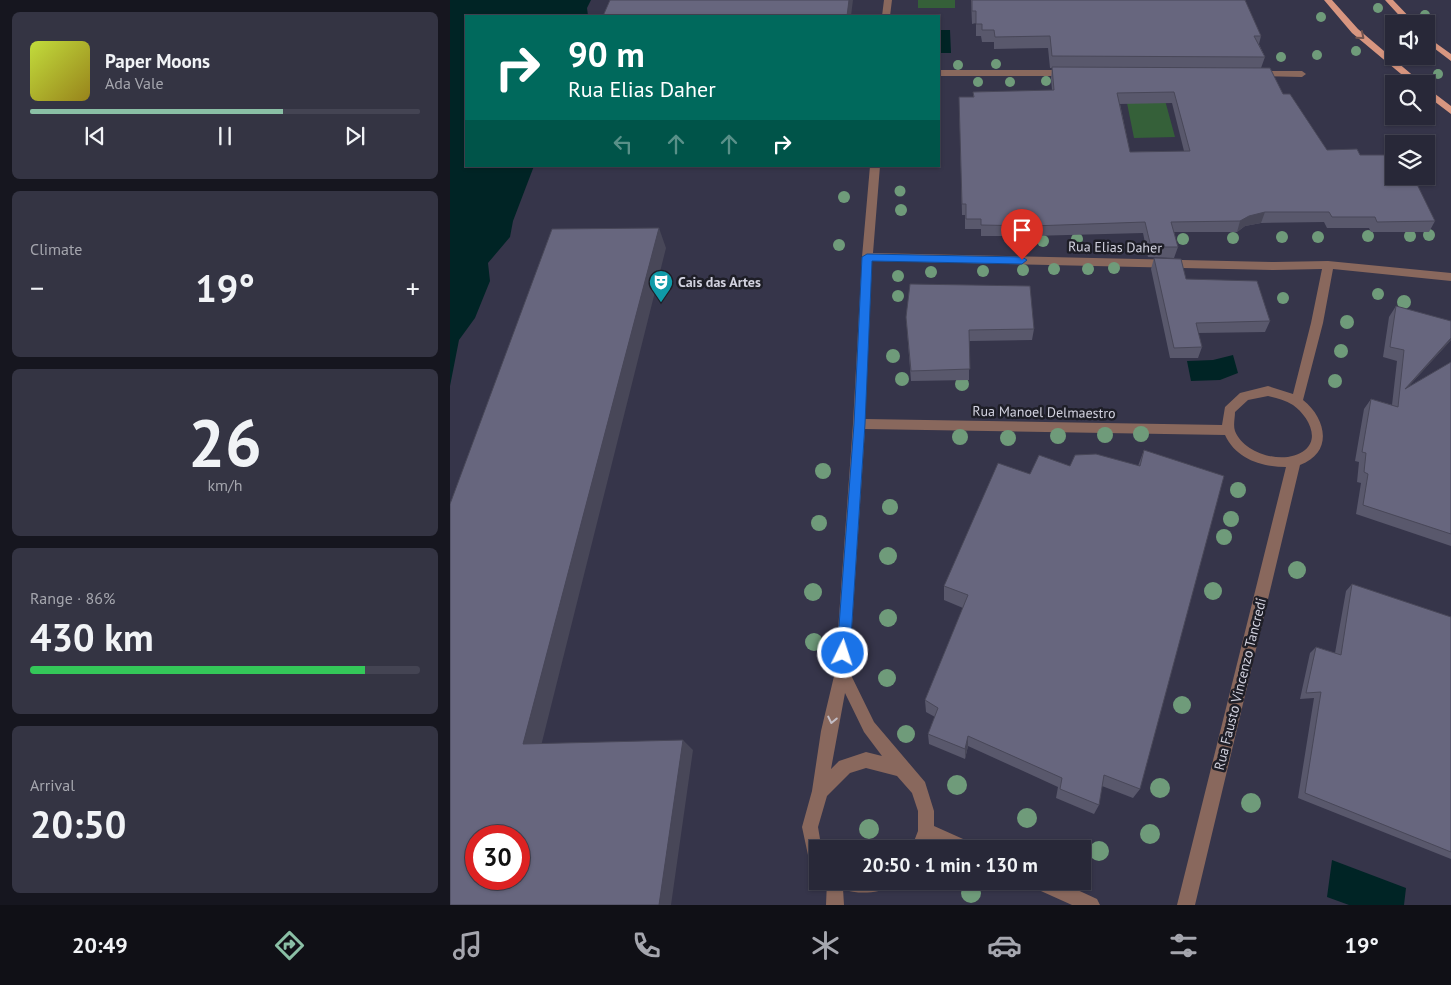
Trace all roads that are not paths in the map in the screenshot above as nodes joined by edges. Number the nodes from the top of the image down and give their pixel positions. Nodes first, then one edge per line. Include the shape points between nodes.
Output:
1 (888, 0) edge
2 (1328, 0) edge
3 (1388, 0) edge
4 (886, 15) edge
5 (1403, 15) edge
6 (1435, 45) edge
7 (1451, 58) edge
8 (940, 73) edge
9 (1076, 74) edge
10 (1243, 74) edge
11 (1302, 74) dead end
12 (1408, 75) edge
13 (1435, 98) edge
14 (1451, 111) edge
15 (875, 167) edge
16 (867, 257) junction
17 (1328, 265) junction
18 (1451, 277) edge
19 (1297, 402) junction
20 (859, 424) junction
21 (1229, 430) junction
22 (1294, 462) junction
23 (842, 672) junction
24 (902, 769) junction
25 (820, 791) junction
26 (926, 831) junction
27 (812, 840) edge
28 (922, 840) edge
29 (946, 840) edge
30 (835, 890) edge
31 (1058, 890) edge
32 (834, 905) edge
33 (1091, 905) edge
34 (1186, 905) edge

1 - 4 street
2 -> 12 main road via 1355,31
3 - 5 main road
6 - 7 main road
8 - 9 street
10 - 11 street
13 - 14 main road
15 - 16 street
16 - 17 street, Rua Elias Daher
16 - 20 street
17 - 18 street, Rua Elias Daher
17 - 19 street
19 - 21 street via 1268,392 1244,396 1229,410
19 - 22 street via 1312,417 1317,443 1310,453
20 - 21 street, Rua Manoel Delmaestro
20 - 23 street
21 - 22 street via 1248,453 1263,461
22 - 34 street, Rua Fausto Vincenzo Tancredi
23 - 24 street via 869,727
23 -> 25 street
24 - 25 street via 866,760 845,767
24 - 26 street via 919,788 926,811
25 - 27 street via 810,827
26 - 28 street
26 - 29 street
30 - 32 street
31 - 33 street

